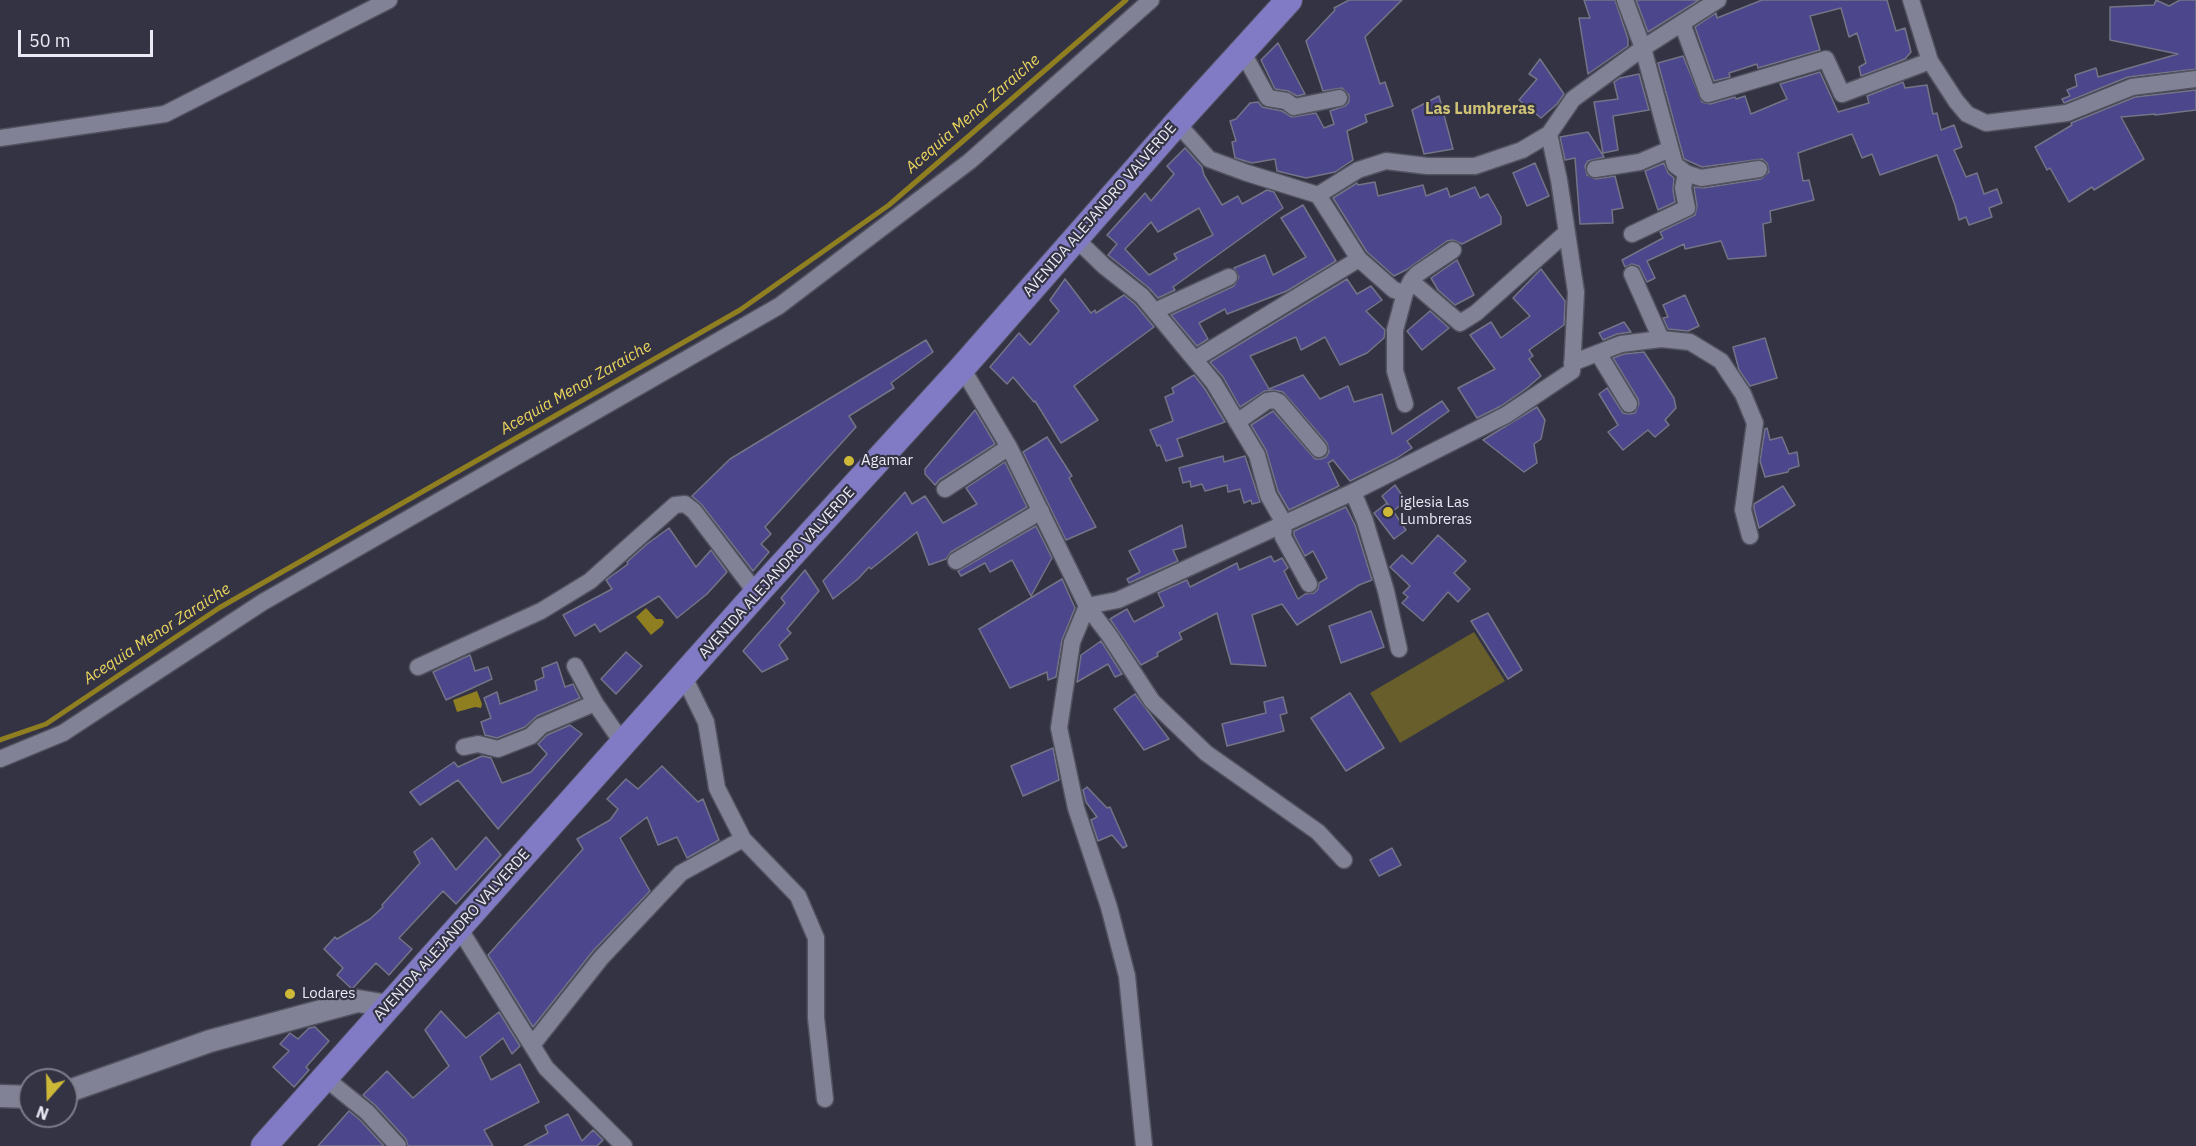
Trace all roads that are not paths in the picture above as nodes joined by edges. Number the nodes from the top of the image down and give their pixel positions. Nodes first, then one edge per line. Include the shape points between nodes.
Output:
1 (389, 0) edge
2 (1151, 0) edge
3 (1289, 0) edge
4 (1625, 0) edge
5 (1718, 0) edge
6 (1911, 0) edge
7 (1682, 23) junction
8 (1643, 48) junction
9 (1242, 51) junction
10 (1930, 61) junction
11 (2196, 79) edge
12 (1340, 98) dead end
13 (1177, 123) junction
14 (1549, 134) junction
15 (0, 138) edge
16 (1670, 149) junction
17 (1595, 169) dead end
18 (1759, 169) dead end
19 (1686, 173) junction
20 (1318, 195) junction
21 (1567, 232) junction
22 (1632, 234) dead end
23 (1075, 238) junction
24 (1453, 250) dead end
25 (1359, 259) junction
26 (1632, 274) dead end
27 (1229, 276) dead end
28 (1408, 287) junction
29 (1155, 311) junction
30 (1661, 339) junction
31 (1599, 353) junction
32 (1195, 359) junction
33 (1572, 363) junction
34 (962, 368) junction
35 (1405, 404) dead end
36 (1629, 404) dead end
37 (1237, 422) junction
38 (1009, 447) junction
39 (1319, 449) dead end
40 (945, 489) dead end
41 (1353, 492) junction
42 (1041, 511) junction
43 (1284, 523) junction
44 (1750, 536) dead end
45 (956, 561) dead end
46 (1309, 584) dead end
47 (757, 594) junction
48 (1087, 606) junction
49 (1399, 649) dead end
50 (575, 666) dead end
51 (418, 667) dead end
52 (684, 677) junction
53 (595, 703) junction
54 (624, 745) junction
55 (464, 747) dead end
56 (0, 759) edge
57 (743, 839) junction
58 (1344, 860) dead end
59 (459, 928) junction
60 (388, 1006) junction
61 (532, 1045) junction
62 (325, 1078) junction
63 (78, 1088) edge
64 (0, 1096) edge
65 (18, 1097) edge
66 (825, 1099) dead end
67 (264, 1146) edge
68 (398, 1146) edge
69 (624, 1146) edge
70 (1144, 1146) edge

1 - 15 street via 165,114
2 - 56 street via 969,161 779,306 263,603 63,733
3 - 9 main road, AVENIDA ALEJANDRO VALVERDE
4 - 8 street
5 - 7 street
6 - 10 street
7 - 8 street
7 - 10 street via 1708,94 1826,59 1842,94
8 - 14 street via 1572,99
8 - 16 street
9 - 12 street via 1268,98 1286,101 1294,107
9 - 13 main road, AVENIDA ALEJANDRO VALVERDE
10 - 11 street via 1967,114 1986,123 2067,113 2132,87
13 - 20 street via 1209,159
13 - 23 main road, AVENIDA ALEJANDRO VALVERDE
14 - 20 street via 1522,150 1475,166 1386,161 1358,170
14 - 21 street
16 - 17 street via 1640,162
16 - 19 street via 1675,165
18 - 19 street via 1701,178
19 - 22 street via 1683,188 1687,208
20 - 25 street
21 - 28 street via 1460,323
21 - 33 street via 1576,292
23 - 29 street
23 - 34 main road, AVENIDA ALEJANDRO VALVERDE
24 - 28 street via 1417,274
25 - 28 street via 1394,291
25 - 32 street
26 - 30 street
27 - 29 street
28 - 35 street via 1395,330 1395,371
29 - 32 street
30 - 31 street via 1621,344
30 - 44 street via 1690,342 1721,361 1743,394 1755,423 1743,510
31 - 33 street
31 - 36 street
32 - 37 street
33 - 41 street via 1572,370 1506,415
34 - 38 street
34 - 47 main road, AVENIDA ALEJANDRO VALVERDE
37 - 39 street via 1274,400
37 - 43 street via 1257,455 1268,495
38 - 40 street
38 - 42 street
41 - 43 street
41 - 49 street via 1371,541
42 - 45 street
42 - 48 street
43 - 46 street via 1283,537
43 - 48 street via 1118,600
47 - 51 street via 694,511 685,504 675,505 590,581 541,611
47 - 52 main road, AVENIDA ALEJANDRO VALVERDE
48 - 58 street via 1152,701 1206,753 1318,831
48 - 70 street via 1072,642 1059,728 1076,808 1126,976
50 - 53 street
52 - 54 main road, AVENIDA ALEJANDRO VALVERDE
52 - 57 street via 706,722 717,788
53 - 54 street
53 - 55 street via 498,749 478,744
54 - 59 main road, AVENIDA ALEJANDRO VALVERDE
57 - 61 street via 681,873 602,958
57 - 66 street via 798,896 816,938 816,1018
59 - 60 main road, AVENIDA ALEJANDRO VALVERDE
59 - 61 street
60 - 62 main road, AVENIDA ALEJANDRO VALVERDE
60 - 63 main road via 358,1001 210,1041
61 - 69 street via 546,1068
62 - 67 main road, AVENIDA ALEJANDRO VALVERDE
62 - 68 street via 367,1112
64 - 65 main road

